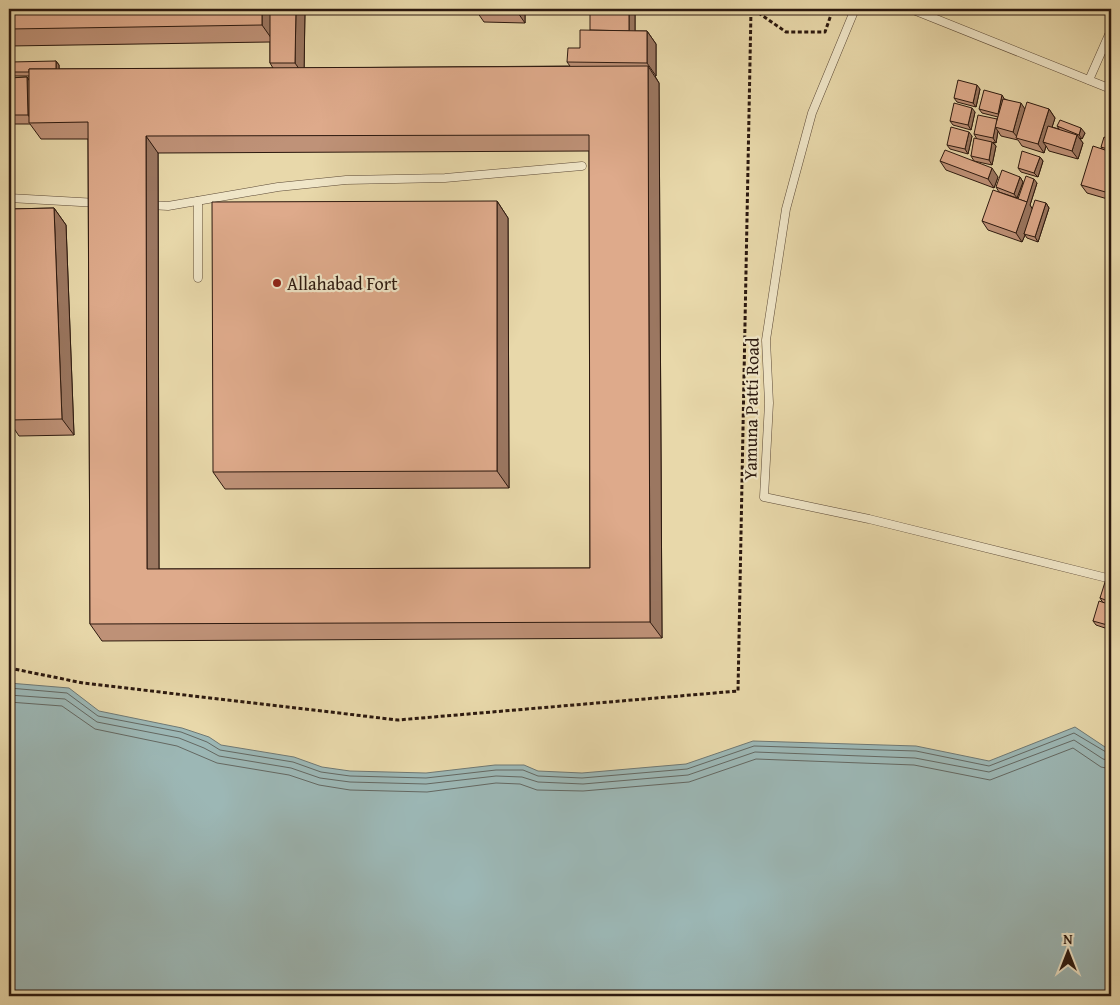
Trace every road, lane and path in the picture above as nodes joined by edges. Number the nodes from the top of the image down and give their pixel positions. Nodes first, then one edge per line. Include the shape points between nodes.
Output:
1 (752, 9) edge
2 (834, 9) edge
3 (855, 9) edge
4 (911, 9) edge
5 (1111, 30) edge
6 (1088, 80) junction
7 (1111, 89) edge
8 (582, 166) dead end
9 (9, 198) edge
10 (198, 201) junction
11 (109, 203) edge
12 (138, 205) edge
13 (198, 278) dead end
14 (1111, 579) edge
15 (9, 668) edge

1 - 2 path via 786,32 825,32
1 - 15 path via 738,691 398,720 83,683
3 - 14 lane, Yamuna Patti Road via 812,113 786,209 766,340 769,403 764,497 869,519
4 - 6 lane
5 - 6 lane
6 - 7 lane
8 - 10 lane via 445,178 346,180 278,187
9 - 11 lane
10 - 12 lane via 168,206
10 - 13 lane

